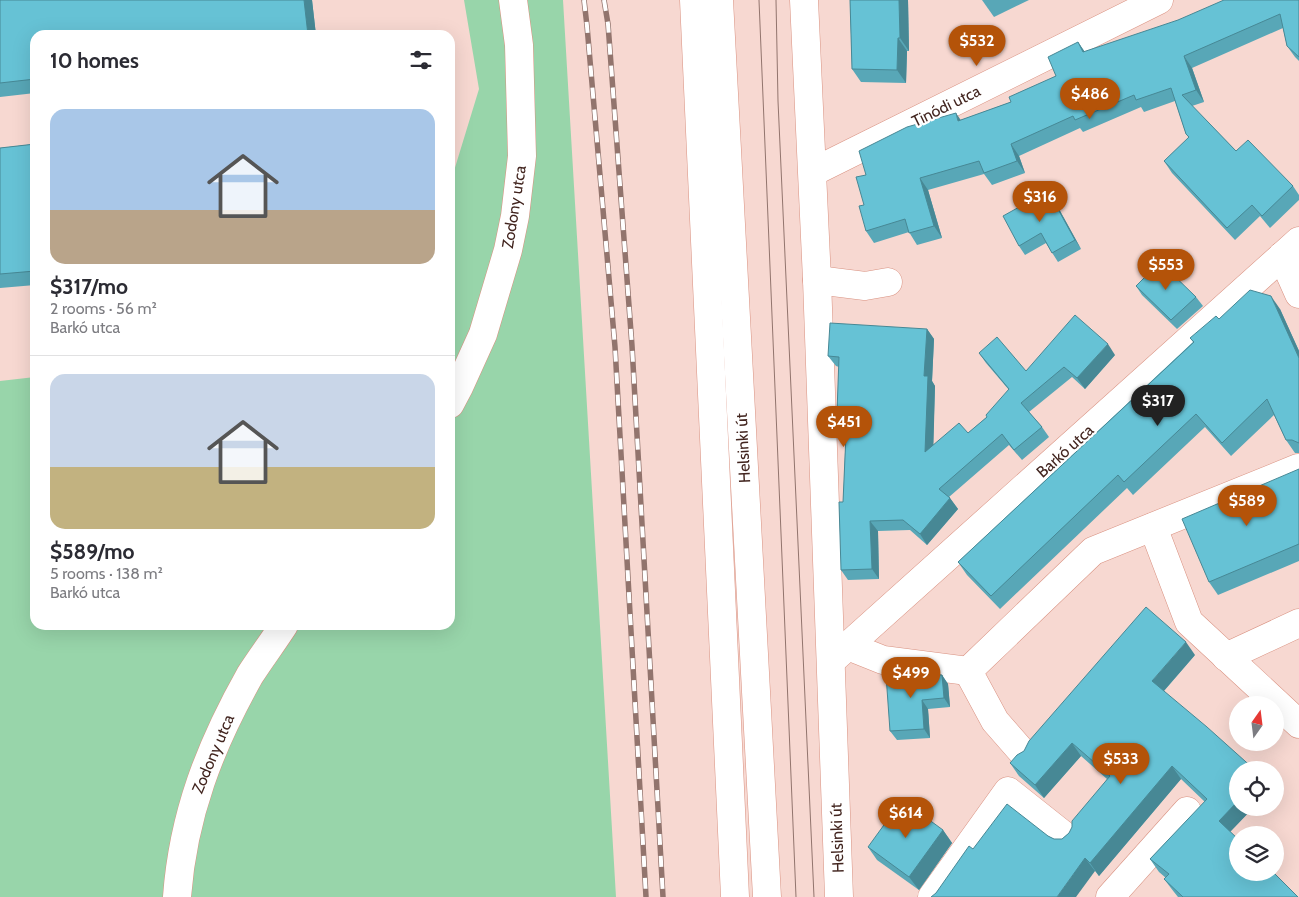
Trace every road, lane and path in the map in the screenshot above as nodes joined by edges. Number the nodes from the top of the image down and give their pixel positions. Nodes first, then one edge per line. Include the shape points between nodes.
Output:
1 (514, 0) edge
2 (694, 0) edge
3 (719, 0) edge
4 (804, 0) edge
5 (1159, 0) edge
6 (813, 172) junction
7 (1291, 248) edge
8 (817, 280) junction
9 (888, 282) dead end
10 (1299, 294) edge
11 (455, 396) edge
12 (1298, 468) edge
13 (1153, 527) junction
14 (1299, 623) edge
15 (281, 630) edge
16 (840, 653) junction
17 (1226, 656) junction
18 (968, 671) junction
19 (1299, 724) edge
20 (1023, 753) edge
21 (1187, 811) dead end
22 (1066, 837) edge
23 (177, 897) edge
24 (735, 897) edge
25 (767, 897) edge
26 (839, 897) edge
27 (932, 897) edge
28 (1110, 897) edge

1 - 11 street, Zodony utca via 519,45 522,146 515,216 482,334
2 - 24 street, Helsinki út
3 - 25 street, Helsinki út
4 - 6 street, Helsinki út
5 - 6 street, Tinódi utca
6 - 8 street, Helsinki út
7 - 10 street
7 - 16 street, Barkó utca
8 - 9 street via 865,286
8 - 16 street, Helsinki út
12 - 13 street
13 - 17 street via 1189,622
13 - 18 street via 1093,551
14 - 17 street
15 - 23 street, Zodony utca via 251,674 209,758 193,802
16 - 18 street
16 - 26 street, Helsinki út
17 - 19 street
18 - 20 street via 995,721
21 - 28 street
22 - 27 street via 1008,791

